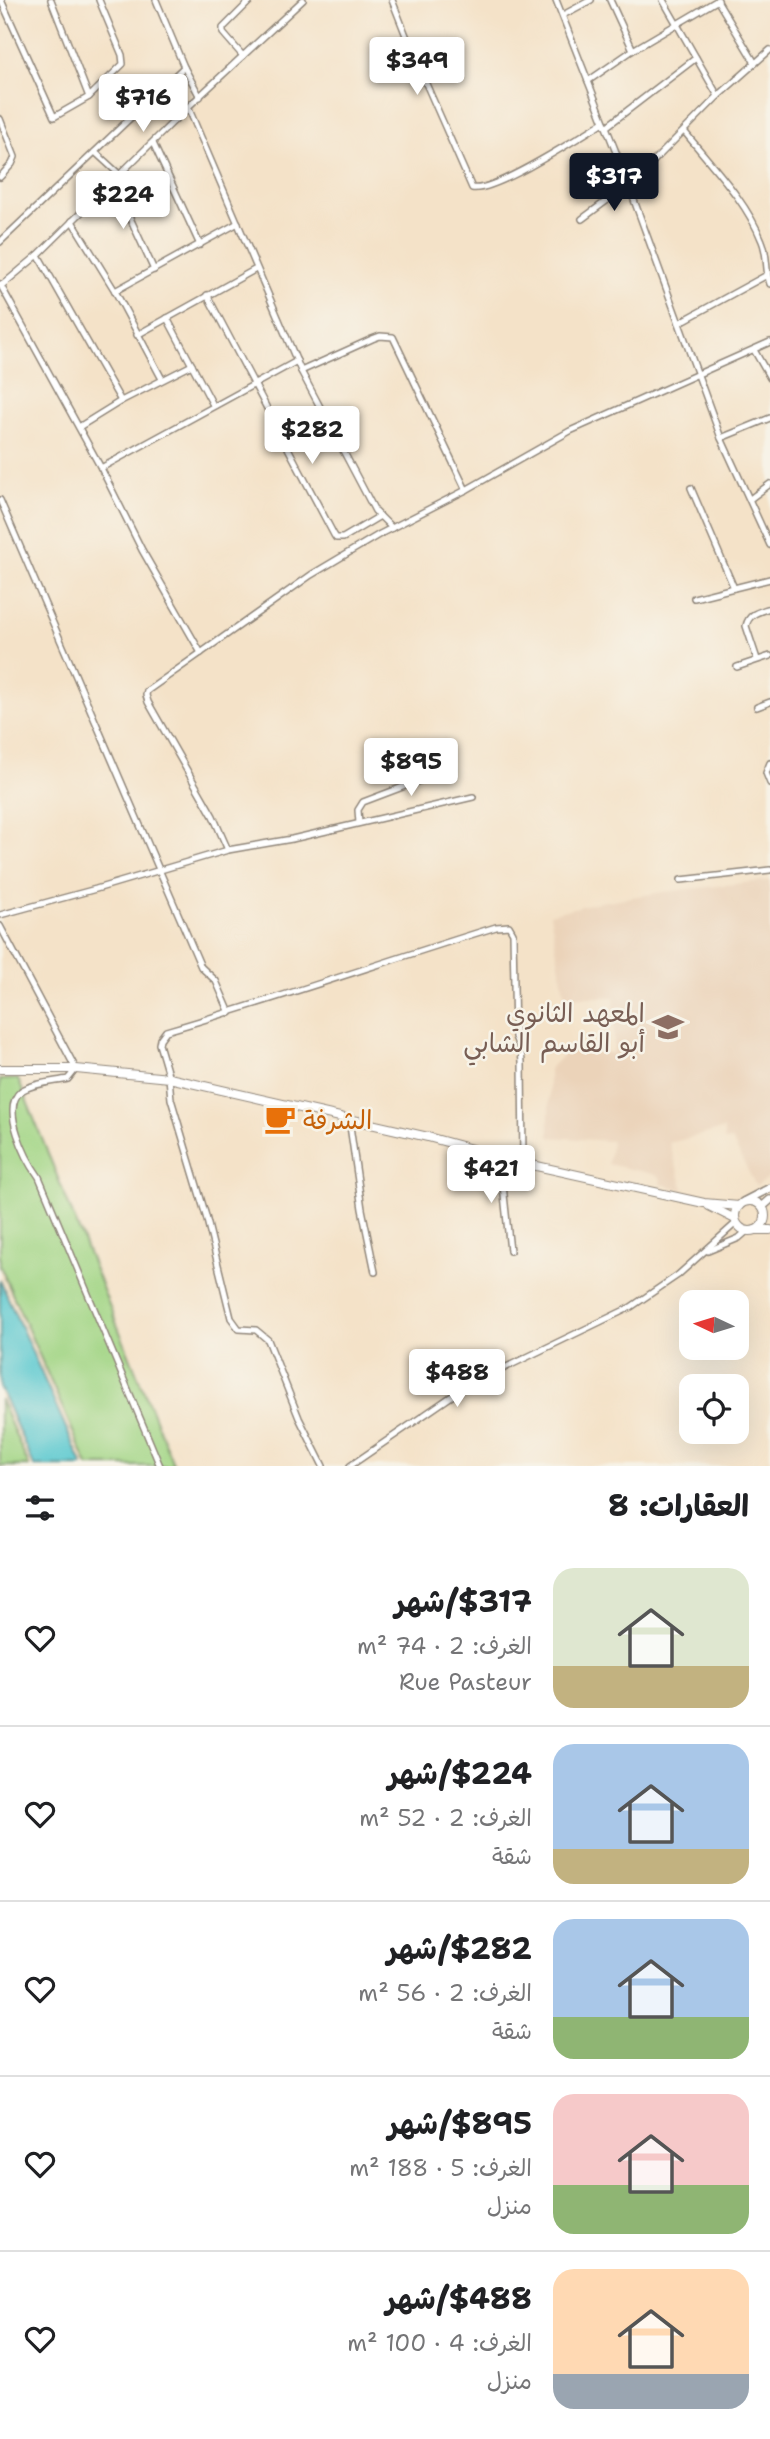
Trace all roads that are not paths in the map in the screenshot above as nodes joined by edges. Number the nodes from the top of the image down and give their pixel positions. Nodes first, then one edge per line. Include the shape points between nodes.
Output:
1 (51, 0) edge
2 (99, 0) edge
3 (166, 0) edge
4 (251, 0) edge
5 (303, 0) edge
6 (392, 0) edge
7 (556, 0) edge
8 (591, 0) edge
9 (610, 0) edge
10 (663, 0) edge
11 (717, 0) edge
12 (3, 1) edge
13 (157, 3) edge
14 (563, 15) junction
15 (676, 24) junction
16 (633, 50) junction
17 (770, 50) edge
18 (243, 57) junction
19 (696, 58) junction
20 (755, 63) junction
21 (184, 67) junction
22 (588, 81) junction
23 (718, 96) junction
24 (89, 97) junction
25 (200, 97) junction
26 (188, 107) junction
27 (0, 119) edge
28 (605, 125) junction
29 (684, 131) junction
30 (153, 143) junction
31 (95, 152) junction
32 (120, 175) junction
33 (0, 177) edge
34 (113, 181) junction
35 (629, 185) junction
36 (582, 219) dead end
37 (72, 221) junction
38 (238, 223) junction
39 (0, 242) edge
40 (200, 246) junction
41 (38, 255) junction
42 (256, 269) junction
43 (155, 270) junction
44 (767, 275) junction
45 (770, 284) edge
46 (1, 285) edge
47 (115, 291) junction
48 (207, 295) junction
49 (167, 318) junction
50 (679, 323) junction
51 (137, 335) junction
52 (770, 342) edge
53 (754, 350) junction
54 (297, 361) junction
55 (192, 365) junction
56 (301, 371) junction
57 (697, 376) junction
58 (770, 378) edge
59 (162, 379) junction
60 (255, 382) junction
61 (121, 401) junction
62 (213, 405) junction
63 (770, 418) edge
64 (79, 427) junction
65 (721, 438) junction
66 (101, 468) junction
67 (770, 484) edge
68 (691, 488) dead end
69 (466, 489) junction
70 (750, 499) junction
71 (0, 500) edge
72 (380, 516) junction
73 (392, 528) junction
74 (770, 545) edge
75 (770, 579) edge
76 (734, 587) junction
77 (694, 598) dead end
78 (770, 608) edge
79 (201, 653) junction
80 (770, 656) edge
81 (757, 659) junction
82 (737, 667) dead end
83 (770, 702) edge
84 (757, 707) dead end
85 (770, 763) edge
86 (453, 768) dead end
87 (770, 783) edge
88 (473, 797) dead end
89 (359, 823) junction
90 (228, 850) junction
91 (158, 870) junction
92 (770, 870) edge
93 (681, 880) dead end
94 (0, 915) edge
95 (0, 926) edge
96 (230, 1013) junction
97 (0, 1069) edge
98 (76, 1069) junction
99 (169, 1078) junction
100 (349, 1119) junction
101 (500, 1157) junction
102 (523, 1163) junction
103 (770, 1188) edge
104 (770, 1200) edge
105 (704, 1203) junction
106 (741, 1204) junction
107 (765, 1211) edge
108 (736, 1221) junction
109 (751, 1230) junction
110 (770, 1230) edge
111 (510, 1251) dead end
112 (705, 1252) junction
113 (375, 1272) dead end
114 (160, 1466) edge
115 (323, 1466) edge
116 (350, 1466) edge

1 - 24 street
2 - 24 street via 124,59
3 - 13 street
4 - 18 street via 223,28
5 - 18 street
6 - 28 street via 472,188 509,176
7 - 14 street
8 - 14 street
9 - 16 street
10 - 15 street
11 - 15 street
11 - 20 street
12 - 24 street via 52,116
13 - 21 street
14 - 22 street
15 - 16 street
15 - 19 street
16 - 22 street
17 - 20 street
18 - 25 street
19 - 23 street
19 - 28 street
20 - 23 street
21 - 25 street
21 - 31 street
22 - 28 street
23 - 29 street
25 - 26 street
26 - 30 street
26 - 38 street
27 - 33 street via 15,157
28 - 35 street
29 - 35 street
29 - 44 street via 751,220 765,251
30 - 32 street
30 - 40 street
31 - 32 street
31 - 39 street
32 - 34 street
34 - 37 street
34 - 43 street
35 - 36 street
35 - 50 street
37 - 41 street
37 - 47 street
38 - 40 street
38 - 42 street
40 - 43 street
41 - 46 street
41 - 61 street
42 - 48 street
42 - 54 street
43 - 47 street
44 - 45 street
44 - 50 street
46 - 64 street
47 - 51 street
48 - 49 street
48 - 60 street
49 - 51 street
49 - 55 street
50 - 57 street
51 - 59 street
52 - 53 street
53 - 57 street
53 - 58 street
54 - 56 street
54 - 60 street
55 - 59 street
55 - 62 street
56 - 69 street via 380,336 393,337
56 - 72 street
57 - 65 street
57 - 69 street via 570,431
59 - 61 street
60 - 62 street
60 - 72 street via 336,538
61 - 64 street
62 - 66 street
63 - 65 street
64 - 66 street
65 - 70 street
66 - 79 street
67 - 70 street
68 - 76 street
69 - 73 street
70 - 74 street
71 - 91 street
72 - 73 street
73 - 79 street via 311,575
75 - 76 street
76 - 77 street
78 - 81 street via 752,614 747,622
79 - 90 street via 146,695
80 - 81 street
81 - 82 street
83 - 84 street
85 - 87 street via 766,773
86 - 89 street via 363,802
88 - 89 street
89 - 90 street
90 - 91 street
91 - 94 street
91 - 96 street via 201,967 216,981
92 - 93 street
95 - 98 street
96 - 99 street via 162,1035 159,1044
96 - 102 street via 484,931 511,927 514,1037 522,1062
97 - 98 main road
98 - 99 main road
98 - 114 street via 68,1079 19,1092 10,1102 10,1115 19,1145 39,1177
99 - 100 main road
99 - 115 street via 233,1323 239,1329 256,1330 268,1340
100 - 101 main road
100 - 113 street
101 - 102 main road
101 - 111 street
102 - 105 main road
103 - 106 street
104 - 107 street
105 - 106 main road
105 - 108 main road
106 - 107 main road via 753,1202
106 - 108 main road
107 - 109 main road via 763,1223
108 - 109 main road
108 - 112 street
109 - 110 main road
109 - 112 street
112 - 116 street via 631,1307 465,1387

